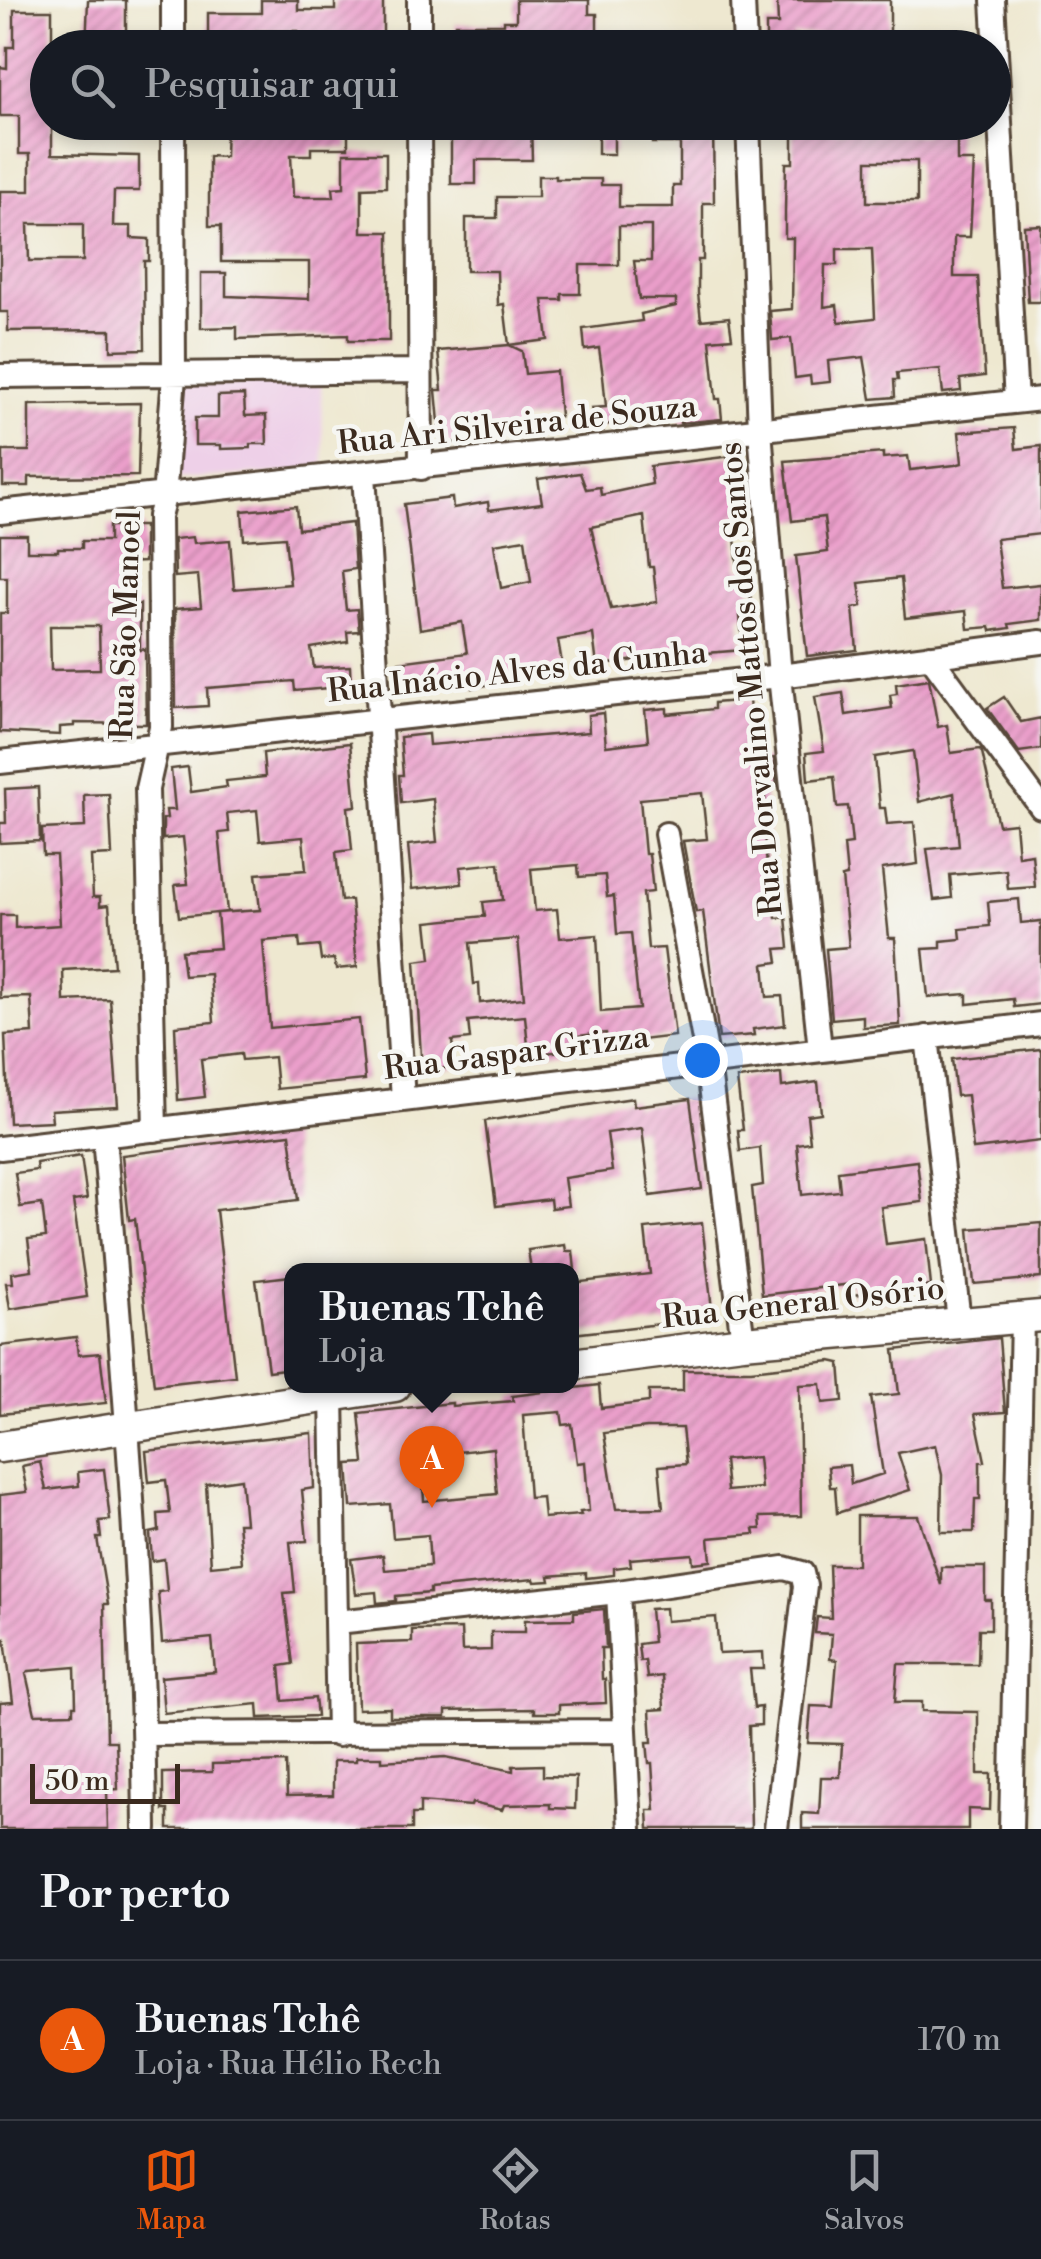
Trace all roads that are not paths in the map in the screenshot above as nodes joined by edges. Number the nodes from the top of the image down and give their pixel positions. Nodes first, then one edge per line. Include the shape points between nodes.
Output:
1 (172, 0) edge
2 (419, 0) edge
3 (744, 0) edge
4 (993, 0) edge
5 (173, 30) edge
6 (419, 30) edge
7 (745, 30) edge
8 (995, 30) edge
9 (173, 140) edge
10 (419, 140) edge
11 (749, 140) edge
12 (1001, 140) edge
13 (420, 371) junction
14 (0, 376) edge
15 (174, 376) junction
16 (1041, 399) edge
17 (1016, 402) junction
18 (760, 430) junction
19 (421, 468) junction
20 (364, 474) junction
21 (164, 497) junction
22 (0, 512) edge
23 (1041, 642) edge
24 (930, 656) junction
25 (780, 676) junction
26 (379, 720) junction
27 (156, 744) junction
28 (0, 762) edge
29 (1041, 807) edge
30 (666, 834) dead end
31 (1041, 1024) edge
32 (926, 1037) junction
33 (820, 1049) junction
34 (708, 1062) junction
35 (403, 1100) junction
36 (155, 1130) junction
37 (104, 1136) junction
38 (0, 1148) edge
39 (1032, 1317) edge
40 (959, 1321) junction
41 (743, 1342) junction
42 (579, 1363) edge
43 (340, 1393) edge
44 (332, 1394) junction
45 (128, 1429) junction
46 (0, 1447) edge
47 (618, 1592) junction
48 (337, 1622) junction
49 (625, 1732) junction
50 (144, 1734) junction
51 (338, 1736) junction
52 (145, 1829) edge
53 (630, 1829) edge
54 (776, 1829) edge
55 (1011, 1829) edge

1 - 5 street
2 - 6 street
3 - 7 street
4 - 8 street
9 - 15 street, Rua São Manoel
10 - 13 street
11 - 18 street, Rua Dorvalino Mattos dos Santos
12 - 17 street
13 - 15 street, Rua Ari Silveira de Souza
13 - 19 street
14 - 15 street, Rua Ari Silveira de Souza
15 - 21 street, Rua São Manoel
16 - 17 street, Rua Ari Silveira de Souza
17 - 18 street, Rua Ari Silveira de Souza
18 - 19 street, Rua Ari Silveira de Souza
18 - 25 street, Rua Dorvalino Mattos dos Santos
19 - 20 street, Rua Ari Silveira de Souza
20 - 21 street, Rua Ari Silveira de Souza
20 - 26 street
21 - 22 street, Rua Ari Silveira de Souza
21 - 27 street, Rua São Manoel
23 - 24 street, Rua Inácio Alves da Cunha
24 - 25 street, Rua Inácio Alves da Cunha
24 - 29 street
25 - 26 street, Rua Inácio Alves da Cunha
25 - 33 street, Rua Dorvalino Mattos dos Santos
26 - 27 street, Rua Inácio Alves da Cunha
26 - 35 street
27 - 28 street, Rua Inácio Alves da Cunha
27 - 36 street, Rua São Manoel via 148,789
30 - 34 street
31 - 32 street, Rua Gaspar Grizza
32 - 33 street, Rua Gaspar Grizza
32 - 40 street
33 - 34 street, Rua Gaspar Grizza
34 - 35 street, Rua Gaspar Grizza
34 - 41 street
35 - 36 street, Rua Gaspar Grizza
36 - 37 street, Rua Gaspar Grizza
37 - 38 street, Rua Gaspar Grizza
37 - 45 street
39 - 40 street, Rua General Osório
39 - 55 street
40 - 41 street, Rua General Osório
41 - 42 street, Rua General Osório
43 - 44 street
44 - 45 street
44 - 48 street
45 - 46 street
45 - 50 street
47 - 48 street
47 - 49 street
47 - 54 street via 784,1568 802,1572
48 - 51 street
49 - 51 street
49 - 53 street
50 - 51 street
50 - 52 street

